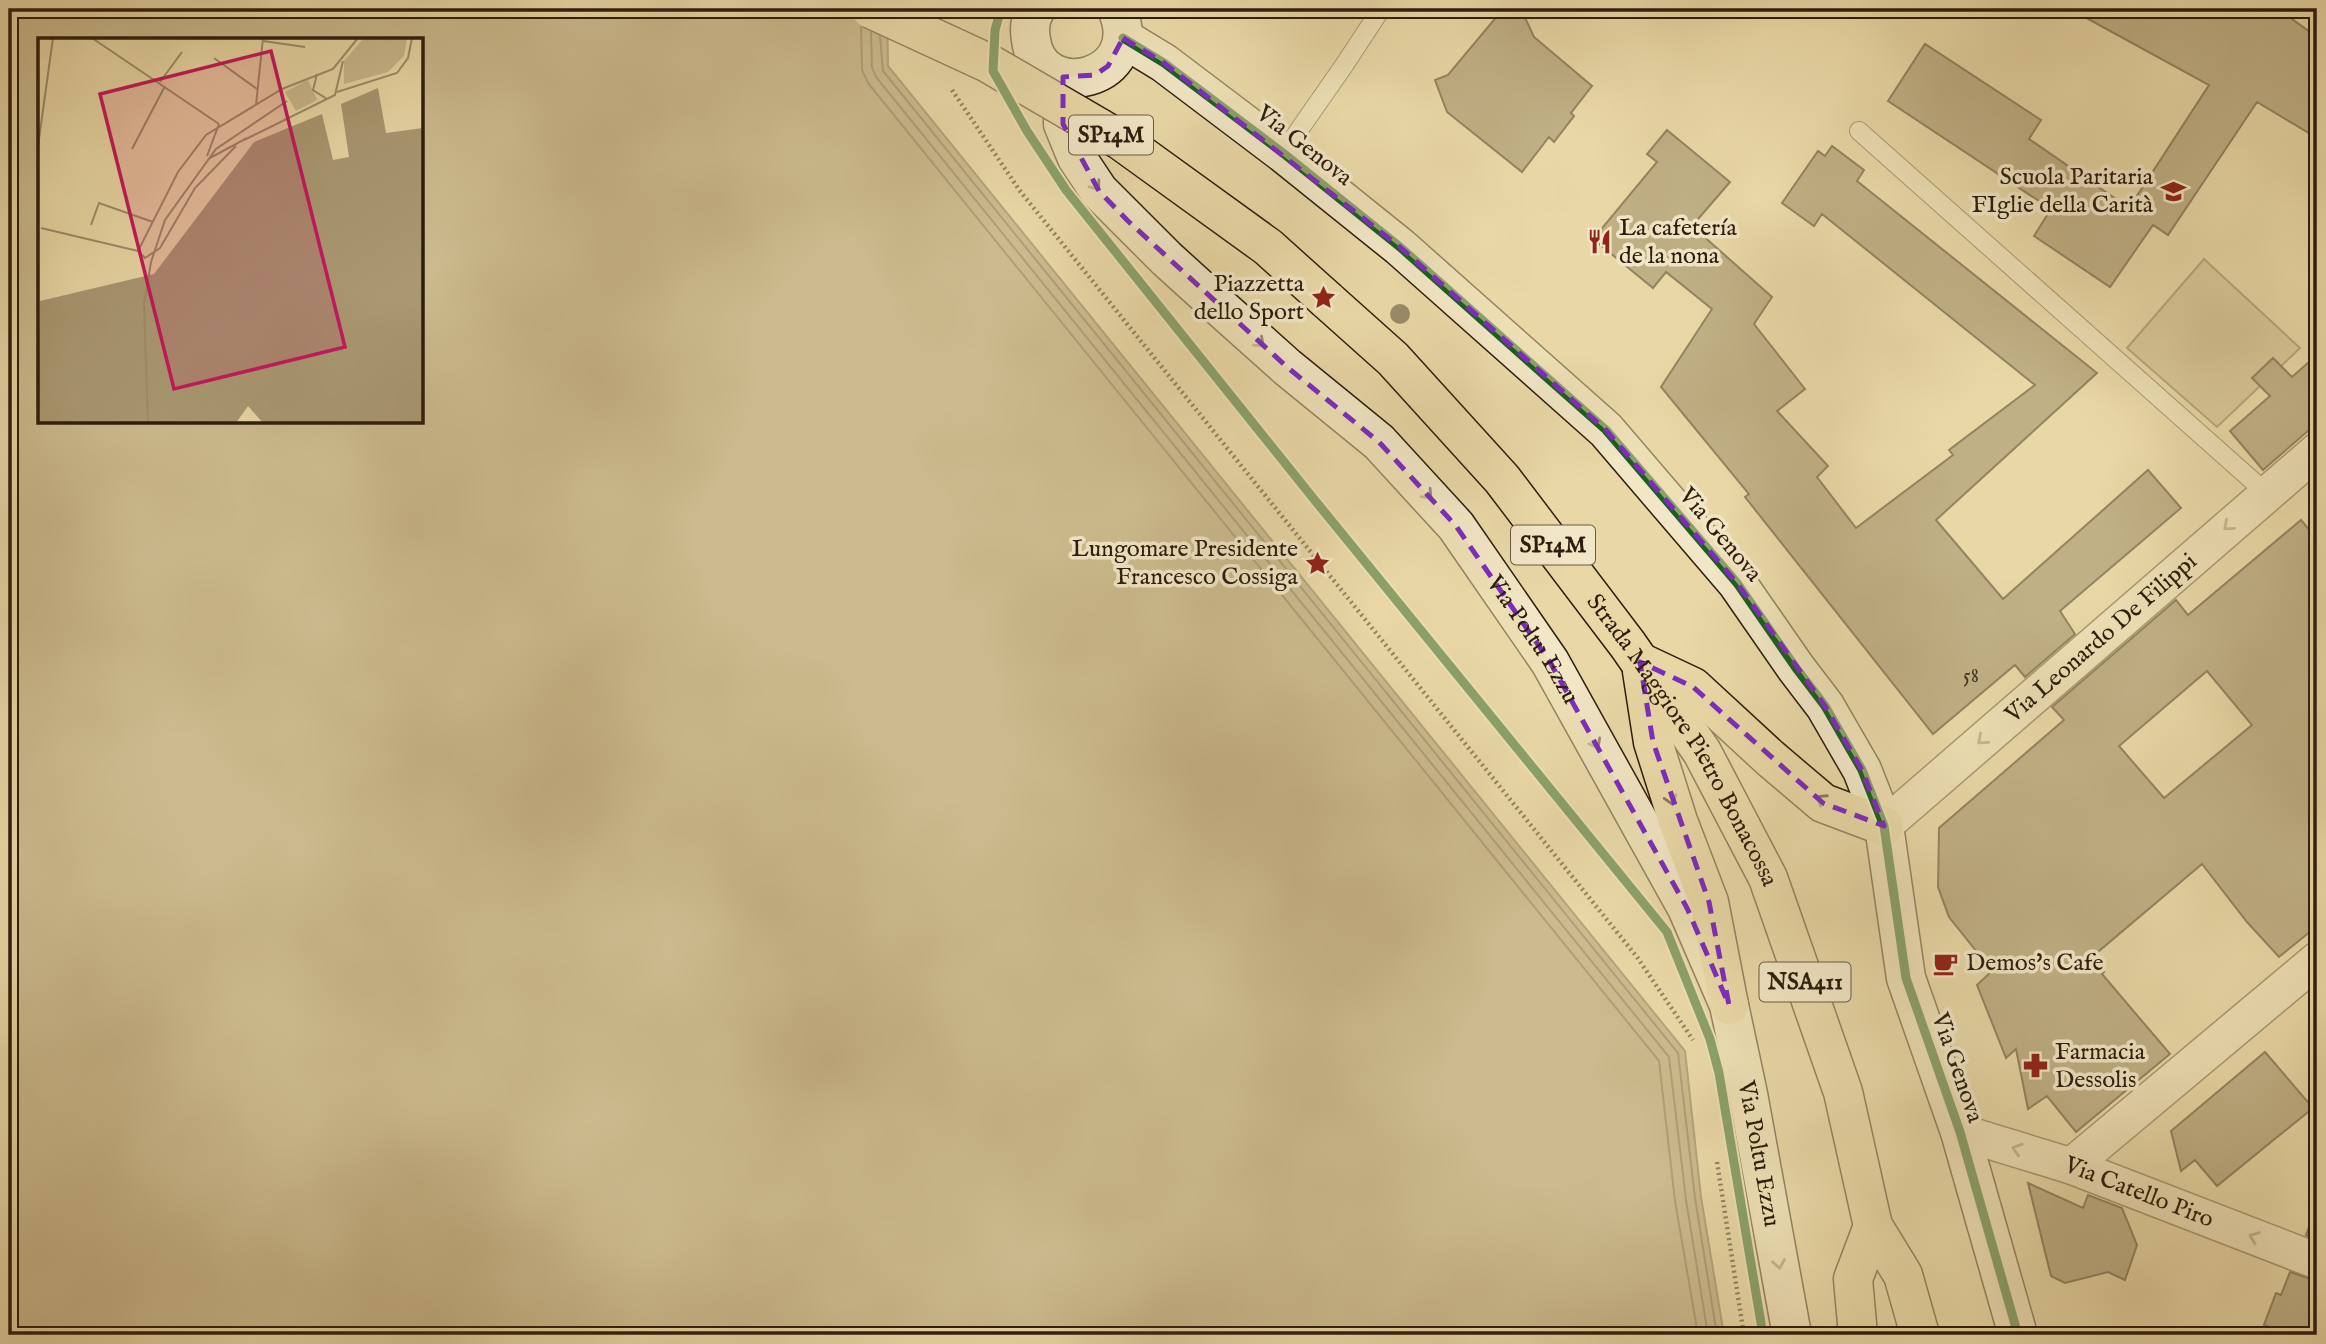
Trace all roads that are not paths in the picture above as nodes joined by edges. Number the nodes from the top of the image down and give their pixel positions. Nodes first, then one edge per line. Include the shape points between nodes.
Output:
1 (870, 9) edge
2 (1036, 9) edge
3 (1381, 9) edge
4 (1120, 23) edge
5 (1063, 77) junction
6 (1859, 131) dead end
7 (1283, 153) junction
8 (2312, 465) edge
9 (2264, 495) junction
10 (1640, 662) junction
11 (1884, 826) junction
12 (2317, 960) edge
13 (1729, 1005) junction
14 (1960, 1132) junction
15 (2071, 1166) junction
16 (1873, 1226) junction
17 (2317, 1261) edge
18 (1792, 1335) edge
19 (1858, 1335) edge
20 (1920, 1335) edge
21 (2018, 1335) edge

1 - 10 main road, Strada Maggiore Pietro Bonacossa / SP14M, bridge via 988,63 1120,140 1258,240 1393,359 1475,447
2 - 5 street via 1031,44 1037,58
3 - 7 lane
4 - 5 street via 1117,53 1108,66 1094,75
4 - 7 street, Via Genova via 1164,64
5 -> 13 street, Via Poltu Ezzu via 1063,124 1077,158 1099,191 1221,309 1379,442 1456,526 1550,662 1687,908
6 - 9 lane
7 - 11 street, Via Genova via 1400,247 1606,430 1737,583 1825,706 1862,770
8 - 9 street, Via Leonardo De Filippi
9 -> 11 street, Via Leonardo De Filippi
11 -> 10 main road via 1824,803 1693,687
10 -> 13 main road via 1653,742 1709,902
10 - 16 main road, Strada Maggiore Pietro Bonacossa / NSA411 via 1702,752 1768,878 1843,1093
11 - 14 street, Via Genova via 1906,978
12 - 15 street
13 -> 18 street, Via Poltu Ezzu
15 -> 14 street, Via Catello Piro
14 - 21 street, Via Genova
17 -> 15 street, Via Catello Piro
16 - 19 main road via 1853,1279
16 - 20 main road, Strada Maggiore Pietro Bonacossa / NSA411 via 1903,1275

